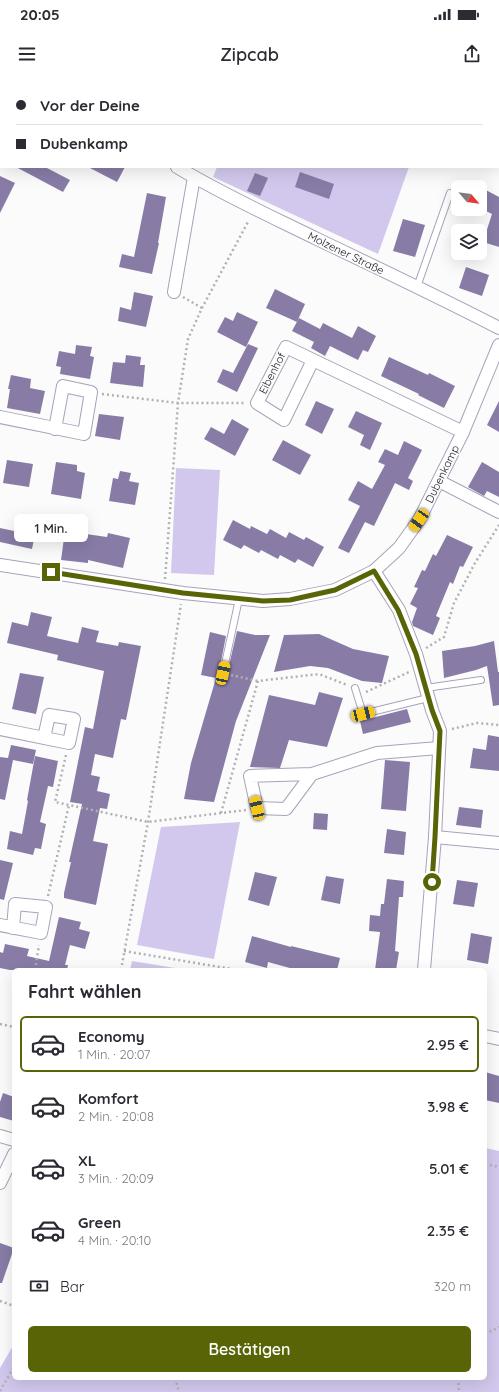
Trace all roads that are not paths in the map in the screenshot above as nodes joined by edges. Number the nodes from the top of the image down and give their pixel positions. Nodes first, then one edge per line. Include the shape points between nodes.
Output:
1 (179, 168) edge
2 (194, 177) junction
3 (450, 193) dead end
4 (417, 287) junction
5 (174, 292) road end
6 (499, 328) edge
7 (499, 345) edge
8 (313, 360) junction
9 (0, 417) edge
10 (55, 429) junction
11 (463, 432) junction
12 (440, 481) junction
13 (499, 512) edge
14 (0, 565) edge
15 (374, 571) junction
16 (239, 599) junction
17 (223, 673) road end
18 (481, 680) dead end
19 (355, 688) road end
20 (427, 693) junction
21 (0, 729) edge
22 (44, 738) junction
23 (440, 748) junction
24 (312, 774) junction
25 (435, 837) junction
26 (499, 843) edge
27 (0, 925) edge
28 (13, 928) junction
29 (424, 968) edge
30 (487, 1036) edge
31 (499, 1039) edge
32 (0, 1136) edge
33 (12, 1139) edge
34 (12, 1158) edge
35 (0, 1183) edge

1 - 2 street, Molzener Straße
2 - 4 street, Molzener Straße
2 - 5 street
3 - 4 lane
4 - 6 street, Molzener Straße
7 - 11 street, Dubenkamp
8 - 8 street, Eibenhof via 286,346 257,403 284,420
8 - 11 street, Eibenhof
9 - 10 street
10 - 10 street via 84,434 91,392 63,386
11 - 12 street, Dubenkamp
12 - 13 street
12 - 15 street, Dubenkamp via 419,520 399,548
14 - 16 street, Dubenkamp
15 - 16 street, Dubenkamp via 335,590 312,596 290,600
15 - 20 street via 398,610 416,654
16 - 17 lane
18 - 20 lane
19 - 20 lane via 363,714
20 - 23 street via 440,731
21 - 22 street
22 - 22 street via 69,743 74,719 49,716
23 - 24 street via 377,753
23 - 25 street
24 - 24 street via 250,776 257,808 286,810
25 - 26 street
25 - 29 street
27 - 28 street
28 - 28 street via 15,904 46,907 41,933
30 - 31 street
32 - 33 street
34 - 35 street

